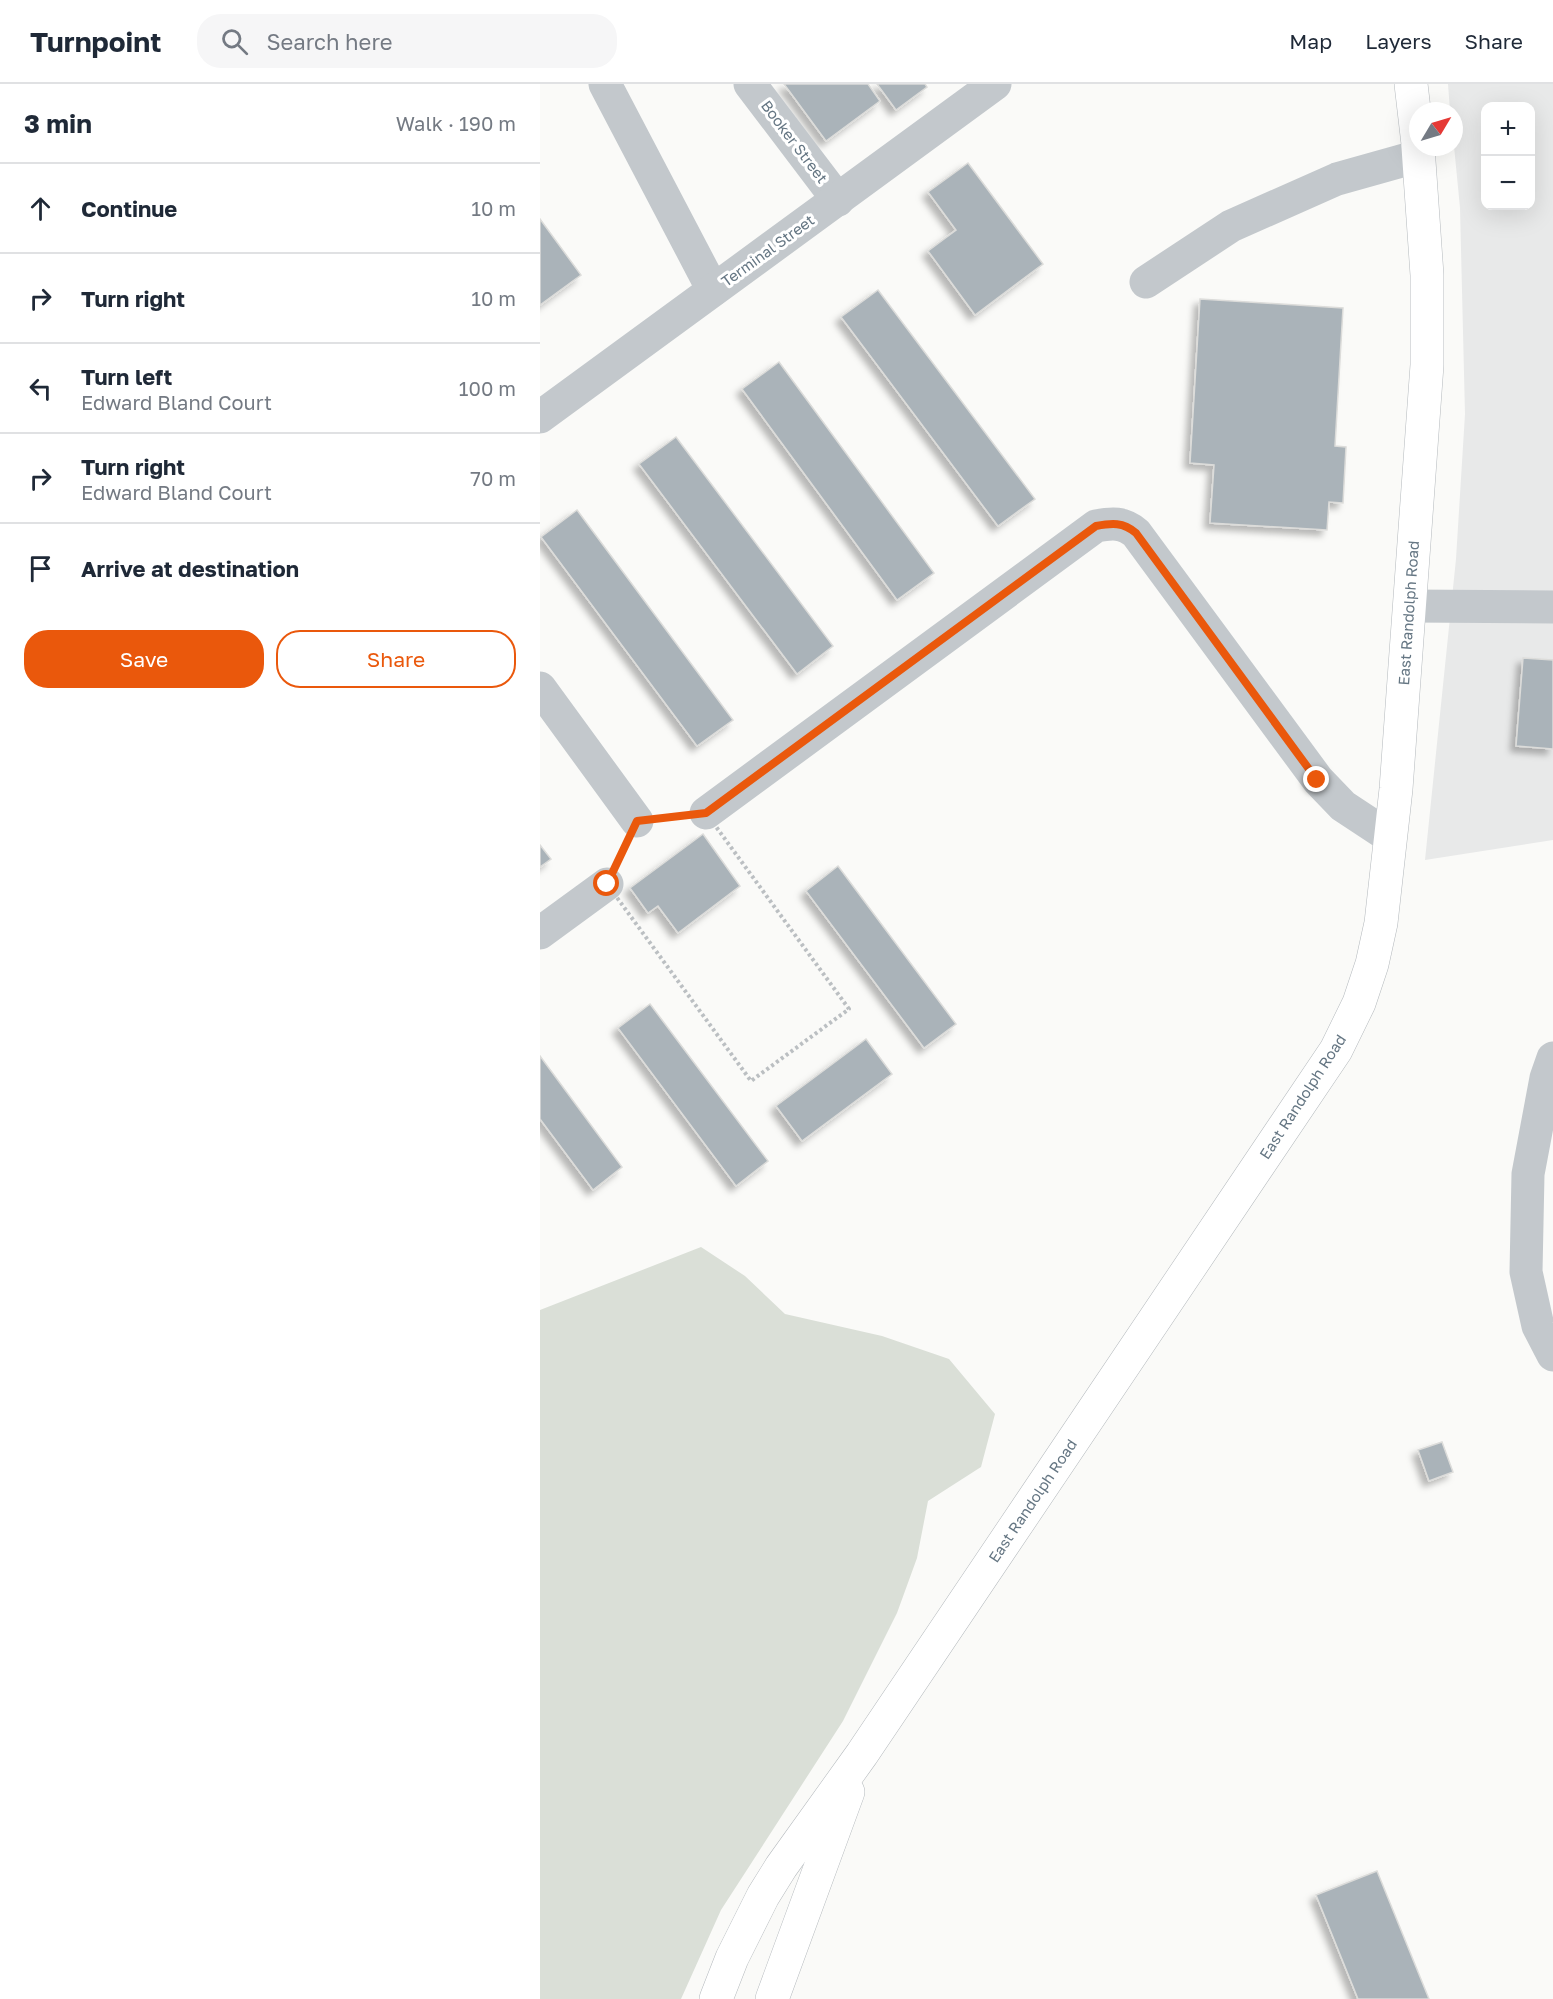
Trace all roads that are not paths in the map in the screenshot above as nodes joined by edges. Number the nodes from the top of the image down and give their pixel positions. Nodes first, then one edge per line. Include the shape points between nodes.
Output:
1 (605, 84) edge
2 (750, 84) edge
3 (995, 84) edge
4 (1411, 84) edge
5 (1413, 102) edge
6 (1409, 152) edge
7 (1418, 156) edge
8 (838, 200) junction
9 (1146, 282) dead end
10 (713, 290) junction
11 (540, 417) edge
12 (1410, 606) junction
13 (1553, 608) edge
14 (540, 688) edge
15 (706, 813) road end
16 (637, 821) road end
17 (1390, 837) junction
18 (607, 884) road end
19 (540, 933) edge
20 (1553, 1058) edge
21 (1553, 1355) edge
22 (862, 1754) junction
23 (716, 1999) edge
24 (772, 1999) edge

1 - 10 street
2 - 8 street, Booker Street
3 - 8 street, Terminal Street
4 - 5 highway, East Randolph Road
6 - 9 street via 1231,226
7 - 12 highway, East Randolph Road via 1427,275 1427,365
8 - 10 street, Terminal Street
10 - 11 street, Terminal Street
12 - 13 street
12 - 17 highway, East Randolph Road
14 - 16 street
15 - 17 street via 1096,526 1113,522 1136,533 1317,780 1343,806
17 - 22 highway, East Randolph Road via 1381,923 1372,964 1359,1003 1336,1050
18 - 19 street
20 - 21 street via 1528,1174 1526,1272 1538,1326
22 - 23 highway, East Randolph Road via 763,1896
22 - 24 highway, East Randolph Road

